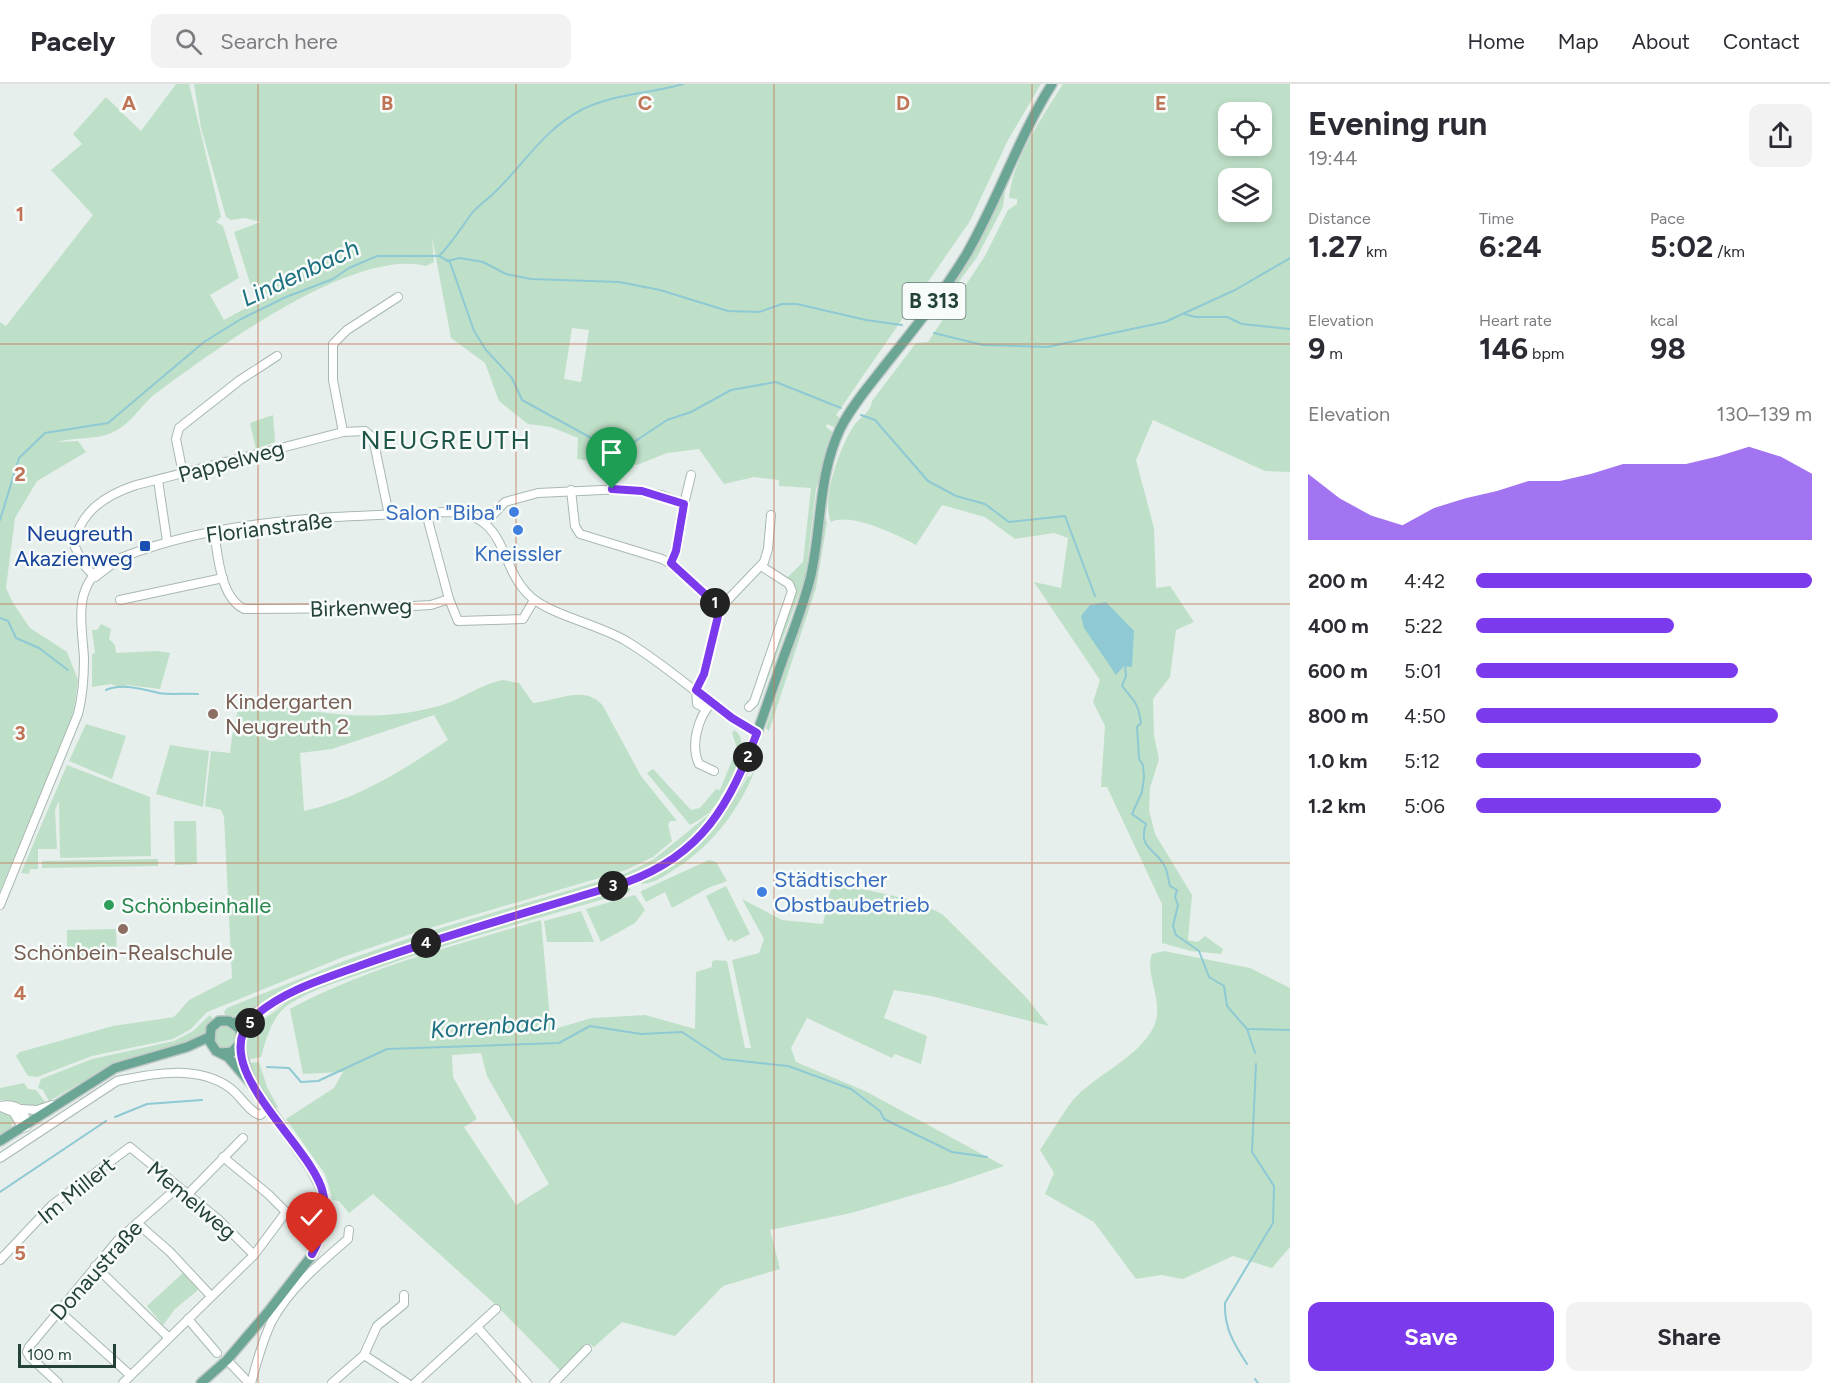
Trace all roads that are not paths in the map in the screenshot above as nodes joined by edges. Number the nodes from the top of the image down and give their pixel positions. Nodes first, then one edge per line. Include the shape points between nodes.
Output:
1 (1052, 84) edge
2 (398, 297) dead end
3 (277, 356) dead end
4 (343, 432) junction
5 (183, 474) junction
6 (691, 475) dead end
7 (158, 480) junction
8 (571, 490) junction
9 (684, 504) junction
10 (426, 513) junction
11 (389, 515) junction
12 (771, 515) dead end
13 (485, 523) junction
14 (214, 532) junction
15 (167, 541) junction
16 (671, 563) junction
17 (761, 566) junction
18 (95, 577) junction
19 (223, 578) junction
20 (450, 599) junction
21 (120, 600) dead end
22 (534, 600) junction
23 (720, 608) junction
24 (696, 690) junction
25 (712, 702) junction
26 (749, 706) dead end
27 (706, 709) junction
28 (757, 733) junction
29 (714, 771) dead end
30 (0, 905) edge
31 (256, 1015) junction
32 (234, 1023) junction
33 (241, 1033) junction
34 (209, 1037) junction
35 (239, 1046) junction
36 (187, 1047) junction
37 (219, 1052) junction
38 (254, 1087) junction
39 (56, 1104) junction
40 (0, 1106) edge
41 (268, 1109) junction
42 (21, 1110) junction
43 (25, 1127) junction
44 (243, 1138) dead end
45 (0, 1141) edge
46 (130, 1147) joint
47 (223, 1157) junction
48 (0, 1158) edge
49 (177, 1188) junction
50 (188, 1194) junction
51 (137, 1223) junction
52 (349, 1230) dead end
53 (254, 1255) junction
54 (0, 1260) edge
55 (95, 1266) junction
56 (404, 1295) dead end
57 (211, 1296) junction
58 (496, 1309) dead end
59 (58, 1310) junction
60 (188, 1319) junction
61 (477, 1327) junction
62 (168, 1337) junction
63 (587, 1349) dead end
64 (217, 1353) dead end
65 (364, 1355) junction
66 (227, 1360) junction
67 (130, 1374) junction
68 (58, 1383) edge
69 (123, 1383) edge
70 (201, 1383) edge
71 (250, 1383) edge
72 (333, 1383) edge
73 (407, 1383) edge
74 (415, 1383) edge
75 (527, 1383) edge
76 (554, 1383) edge

1 - 28 main road, B 313 via 965,255 841,428 822,481 811,575
2 - 4 street via 347,330 333,344 333,380
3 - 5 street via 179,428 176,439
4 - 5 street, Pappelweg
4 - 11 street, Pappelweg via 365,431 373,438
5 - 7 street, Pappelweg
6 - 9 street
7 - 15 street
7 - 18 street, Pappelweg via 109,495 84,518 74,544
8 - 9 street via 634,490
8 - 13 street via 513,498
8 - 16 street via 575,526 580,534 639,549
9 - 16 street
10 - 11 street, Florianstraße
10 - 13 street, Florianstraße via 462,513
10 - 20 street
11 - 14 street, Florianstraße via 296,520
12 - 17 street via 768,552
13 - 22 street via 496,534 525,592
14 - 15 street, Florianstraße
14 - 19 street, Birkenweg
15 - 18 street, Florianstraße via 115,561 98,570
16 - 23 street
17 - 23 street
17 - 26 street via 789,584 792,591 754,702
18 - 30 street via 81,606 84,681 78,714
19 - 20 street, Birkenweg via 236,603 250,609 375,608
19 - 21 street
20 - 22 street via 456,619 462,622 520,621
22 - 24 street via 617,635
23 - 24 street via 704,674
24 - 25 street
24 - 27 street via 697,704
25 - 27 street
25 - 28 street
27 - 29 street via 699,721 697,758 699,764
28 - 31 main road, B 313 via 722,809 689,847 658,870 403,950 303,987
31 - 32 main road, B 313
31 - 33 main road, B 313
32 - 33 main road
32 - 34 main road via 219,1021
33 - 35 main road
34 - 36 main road
34 - 37 main road
35 - 37 main road via 232,1052
35 - 38 main road
36 - 37 main road
36 - 39 main road via 115,1068
37 - 38 main road
38 - 41 main road
39 - 42 street
39 - 43 main road
40 - 42 street via 13,1105
40 - 43 street via 13,1112
41 - 48 street via 260,1115 254,1113 232,1090 206,1074 133,1077 117,1080
41 - 66 main road via 318,1181 324,1198 325,1224 312,1254
42 - 43 street via 26,1115
43 - 45 main road
44 - 47 street
46 - 49 street, Memelweg
46 - 54 street, Im Millert via 52,1205
47 - 50 street
47 - 53 street via 285,1212
49 - 50 street, Memelweg
49 - 51 street, Donaustraße
50 - 53 street, Memelweg
51 - 55 street, Donaustraße
51 - 57 street
52 - 71 street via 348,1239 299,1284 273,1319
53 - 57 street
55 - 59 street, Donaustraße
55 - 62 street
56 - 65 street via 404,1304 377,1326
57 - 60 street
58 - 61 street
59 - 67 street
59 - 68 street, Donaustraße via 27,1352
60 - 62 street
60 - 64 street
61 - 74 street
61 - 75 street
62 - 67 street
63 - 76 street
65 - 72 street
65 - 73 street
66 - 70 main road
66 - 71 street
67 - 69 street

